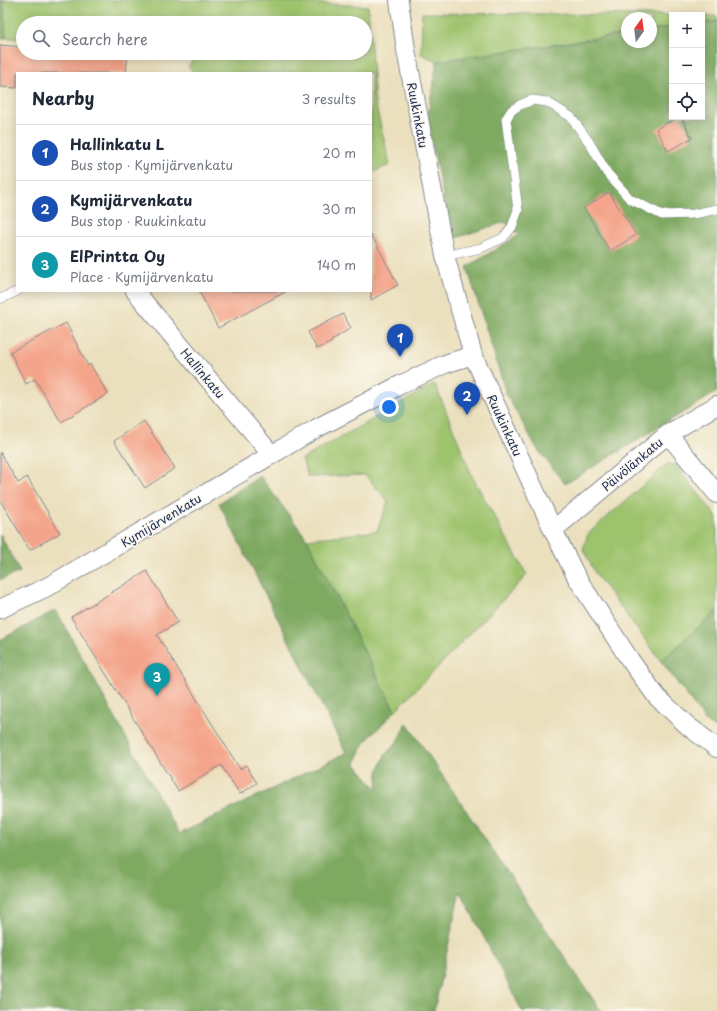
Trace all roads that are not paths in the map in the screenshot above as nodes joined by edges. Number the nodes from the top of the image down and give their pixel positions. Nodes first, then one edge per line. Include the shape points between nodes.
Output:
1 (399, 1) dead end
2 (717, 209) edge
3 (445, 256) junction
4 (16, 292) edge
5 (136, 292) edge
6 (0, 299) edge
7 (473, 355) junction
8 (717, 405) edge
9 (668, 434) junction
10 (271, 454) junction
11 (717, 494) edge
12 (553, 530) junction
13 (0, 609) edge
14 (717, 748) edge

1 - 3 street, Ruukinkatu
2 - 3 lane via 694,214 662,215 630,199 607,173 571,117 547,102 532,100 512,110 506,119 518,210 512,227 503,238 481,248
3 - 7 street, Ruukinkatu
4 - 6 lane
5 - 10 street, Hallinkatu
7 - 10 street, Kymijärvenkatu via 445,364 400,385
7 - 12 street, Ruukinkatu
8 - 9 street, Päivölänkatu
9 - 11 street
9 - 12 street, Päivölänkatu
10 - 13 street, Kymijärvenkatu via 47,587
12 - 14 street, Ruukinkatu via 577,578 657,697 688,726

